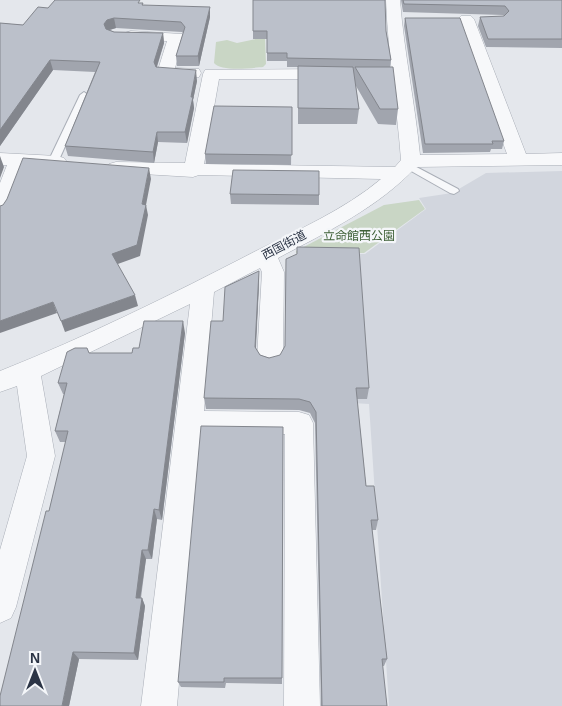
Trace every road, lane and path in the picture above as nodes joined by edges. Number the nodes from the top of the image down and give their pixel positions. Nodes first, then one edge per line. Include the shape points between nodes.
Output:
1 (400, 13) edge
2 (448, 19) edge
3 (116, 35) edge
4 (211, 74) junction
5 (351, 75) edge
6 (84, 95) edge
7 (9, 159) edge
8 (518, 159) junction
9 (562, 159) edge
10 (53, 162) junction
11 (72, 164) edge
12 (406, 167) junction
13 (102, 168) edge
14 (193, 171) junction
15 (454, 191) dead end
16 (0, 209) edge
17 (266, 255) junction
18 (203, 288) junction
19 (270, 358) edge
20 (27, 372) junction
21 (0, 382) edge
22 (188, 422) junction
23 (0, 607) edge
24 (159, 706) edge
25 (302, 706) edge

1 - 12 street via 390,75 407,115
2 - 8 street via 474,19
3 - 4 street via 176,37 165,72
4 - 5 street
4 - 14 street
6 - 10 lane
7 - 10 street
7 - 16 street
8 - 9 street
8 - 12 street
10 - 11 street
12 - 14 street
12 - 15 lane
12 - 17 street, 西国街道 via 385,186 325,224
13 - 14 street
17 - 18 street, 西国街道
17 - 19 street via 273,272
18 - 20 street, 西国街道
18 - 22 street
20 - 21 street, 西国街道
20 - 23 street via 41,456
22 - 24 street
22 - 25 street via 299,423

